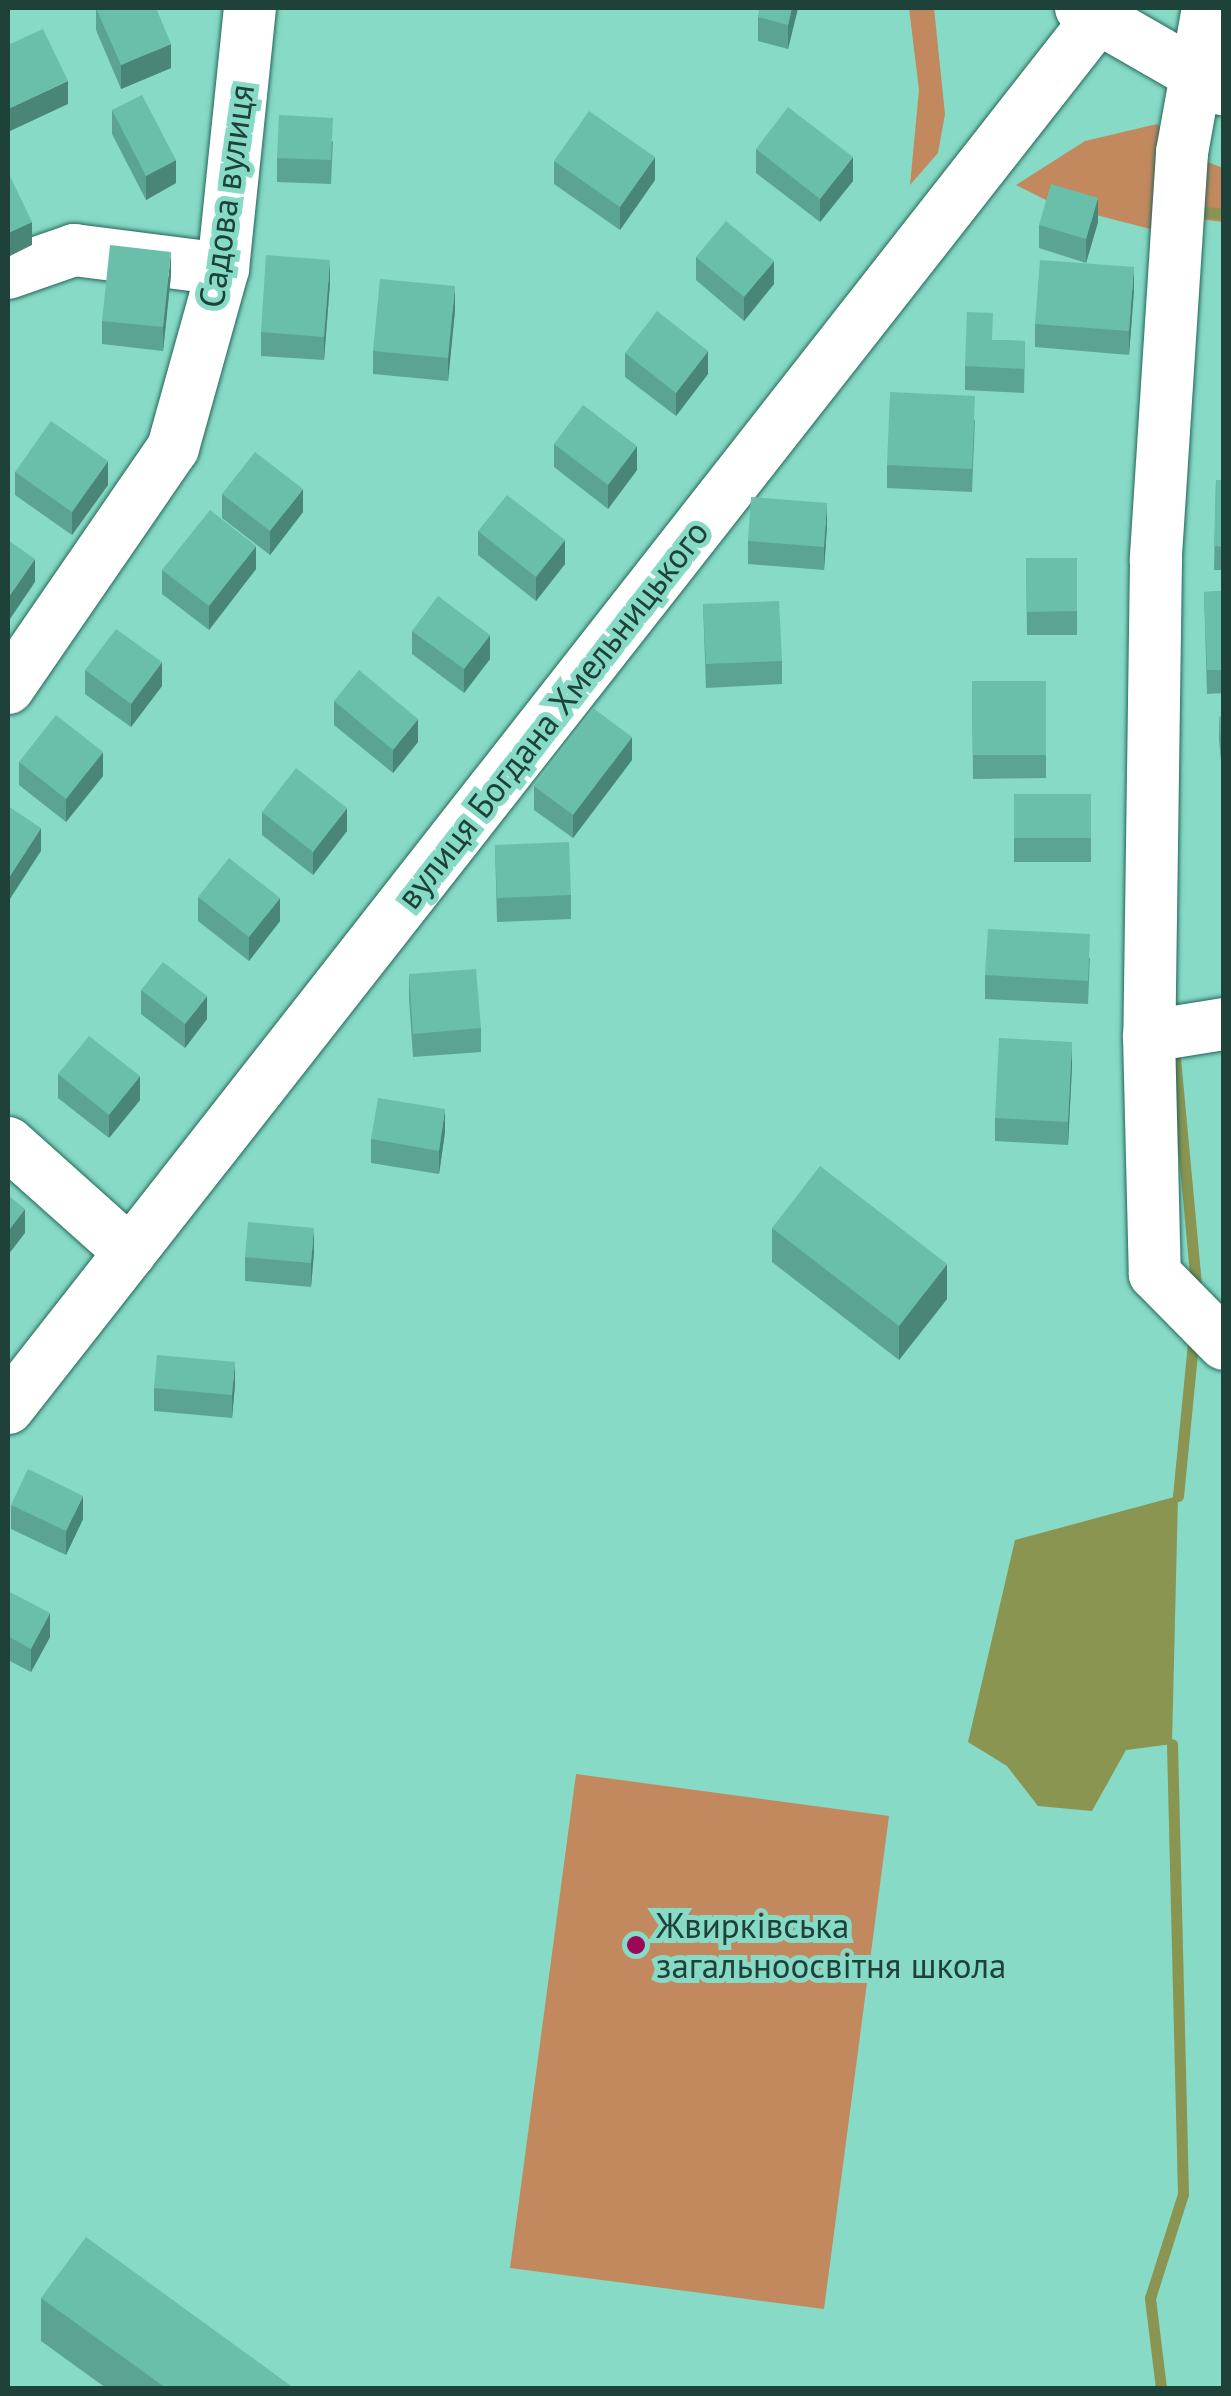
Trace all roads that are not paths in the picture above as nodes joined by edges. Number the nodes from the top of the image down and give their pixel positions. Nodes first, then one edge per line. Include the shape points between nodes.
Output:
1 (250, 8) edge
2 (1208, 8) edge
3 (1089, 14) edge
4 (1208, 83) edge
5 (224, 269) junction
6 (8, 273) edge
7 (8, 688) edge
8 (1224, 1024) edge
9 (1149, 1036) junction
10 (8, 1144) edge
11 (130, 1252) junction
12 (1224, 1344) edge
13 (8, 1408) edge

1 - 5 street, Садова вулиця
2 - 4 street
3 - 4 street
3 - 11 street, вулиця Богдана Хмельницького
4 - 9 street via 1156,559
5 - 6 street via 74,250
5 - 7 street, Садова вулиця via 173,448
8 - 9 street
9 - 12 street via 1155,1274
10 - 11 street
11 - 13 street, вулиця Богдана Хмельницького

